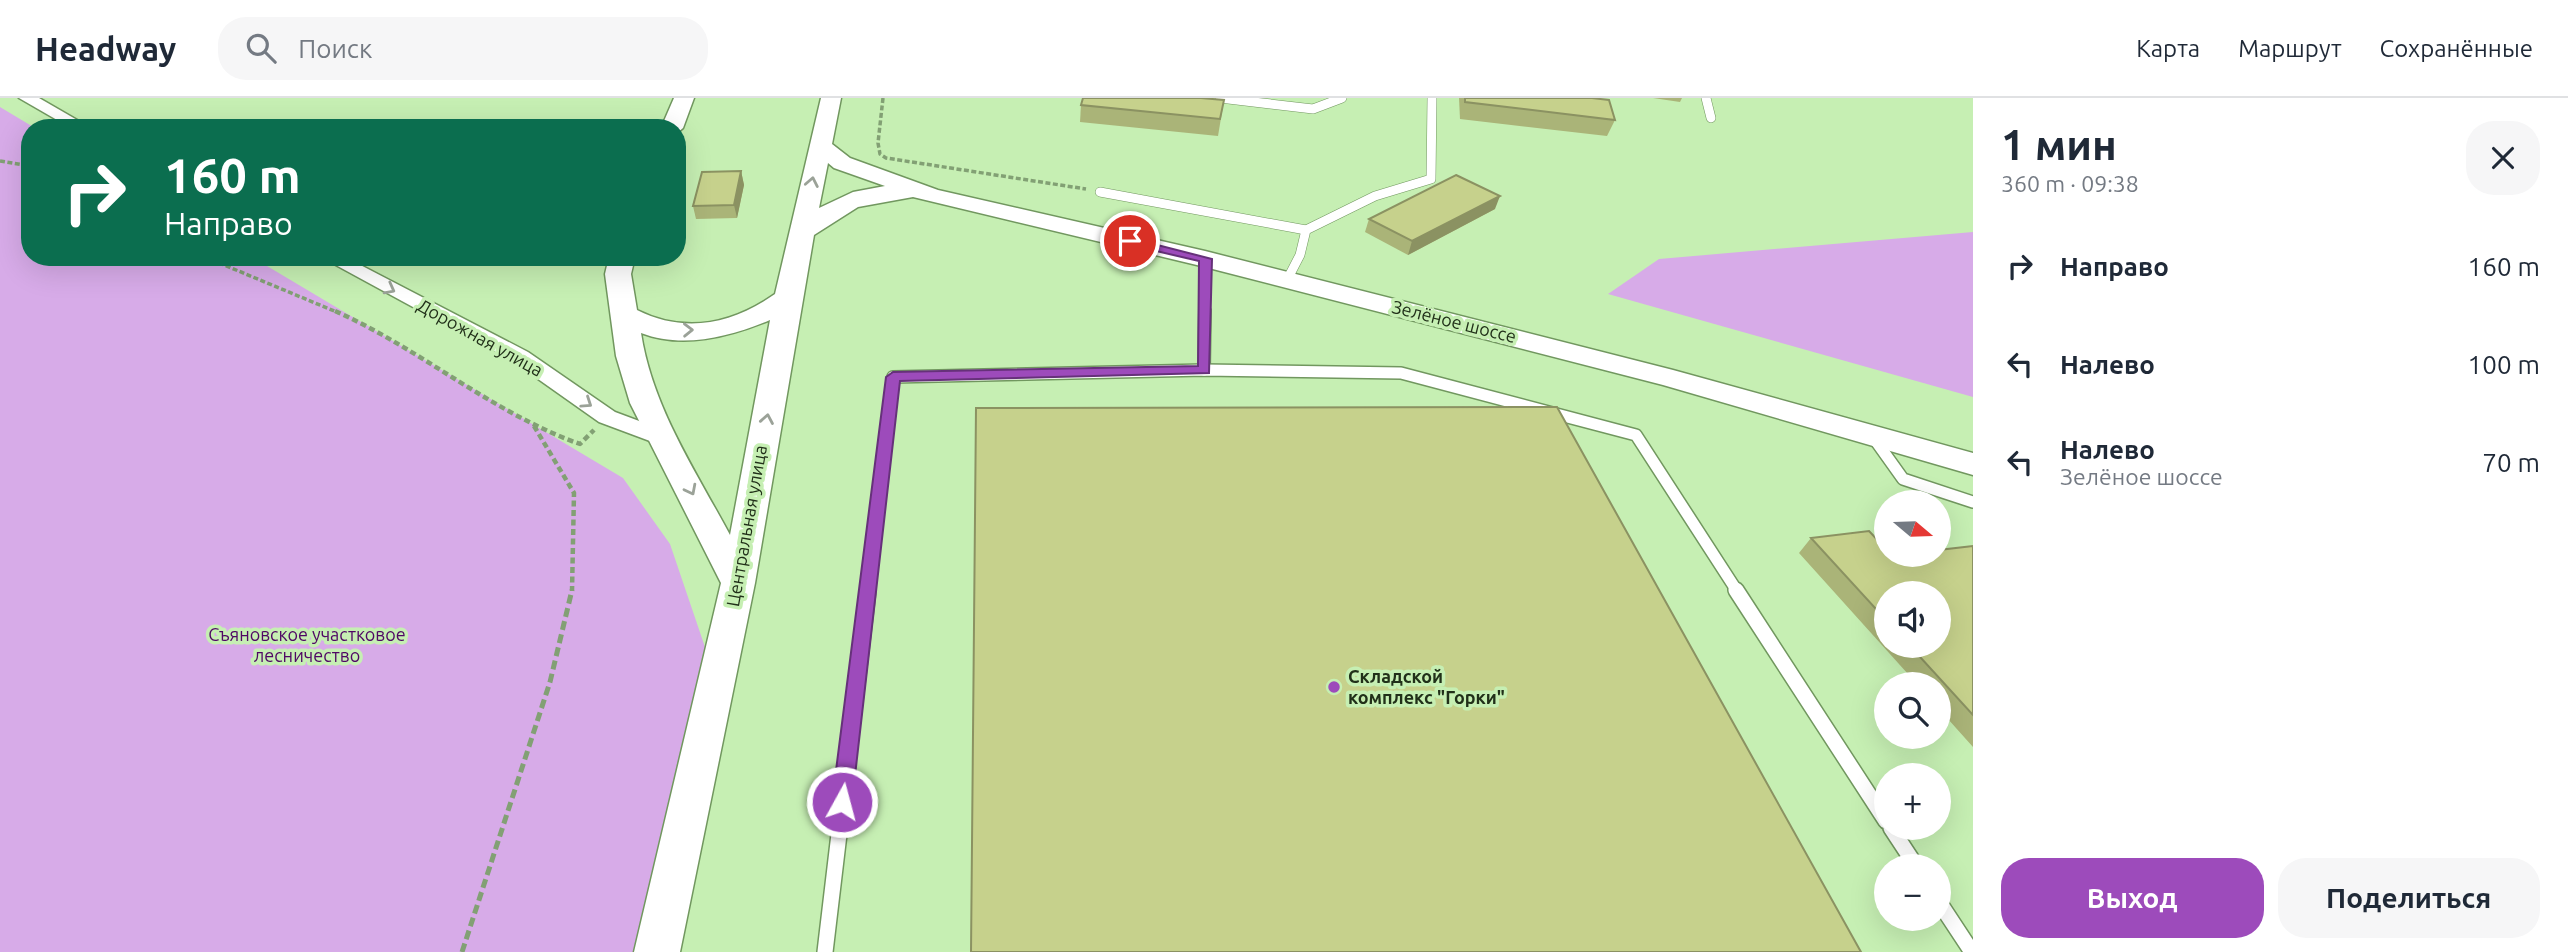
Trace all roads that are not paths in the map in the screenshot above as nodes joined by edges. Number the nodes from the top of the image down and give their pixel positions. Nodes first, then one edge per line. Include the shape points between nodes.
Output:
1 (27, 98) edge
2 (684, 98) edge
3 (831, 98) edge
4 (1220, 98) edge
5 (1342, 98) edge
6 (1432, 98) edge
7 (1706, 98) edge
8 (1711, 118) dead end
9 (66, 119) edge
10 (676, 119) edge
11 (820, 145) junction
12 (1100, 192) road end
13 (931, 195) junction
14 (1306, 230) junction
15 (802, 232) junction
16 (1205, 259) junction
17 (347, 266) edge
18 (620, 266) edge
19 (1287, 280) junction
20 (788, 297) junction
21 (624, 314) junction
22 (1205, 370) junction
23 (1871, 433) junction
24 (666, 439) junction
25 (1973, 464) edge
26 (1973, 502) edge
27 (737, 583) junction
28 (1874, 802) edge
29 (1951, 920) edge
30 (657, 952) edge
31 (825, 952) edge
32 (1972, 952) edge

1 - 9 street
2 - 10 main road
3 - 11 main road, Центральная улица
4 - 5 lane via 1313,109
6 - 14 lane via 1431,179 1375,197
7 - 8 lane
11 - 13 main road via 853,168
15 -> 11 main road, Центральная улица
12 - 14 lane
13 - 15 main road via 859,197 824,214
13 - 16 main road, Зелёное шоссе
14 - 19 lane
15 - 20 main road, Центральная улица
16 - 19 main road, Зелёное шоссе
16 - 22 lane
17 -> 24 street, Дорожная улица via 521,357 607,417
18 - 21 main road
19 - 23 main road, Зелёное шоссе
21 -> 20 main road via 658,330 710,330 771,311
27 -> 20 main road, Центральная улица
21 - 24 main road via 630,355 645,402
22 - 28 lane via 1401,373 1636,435
22 - 31 lane via 893,377
23 - 25 main road, Зелёное шоссе
23 - 26 lane via 1903,479
24 -> 27 main road
27 - 30 main road, Центральная улица
29 - 32 lane

